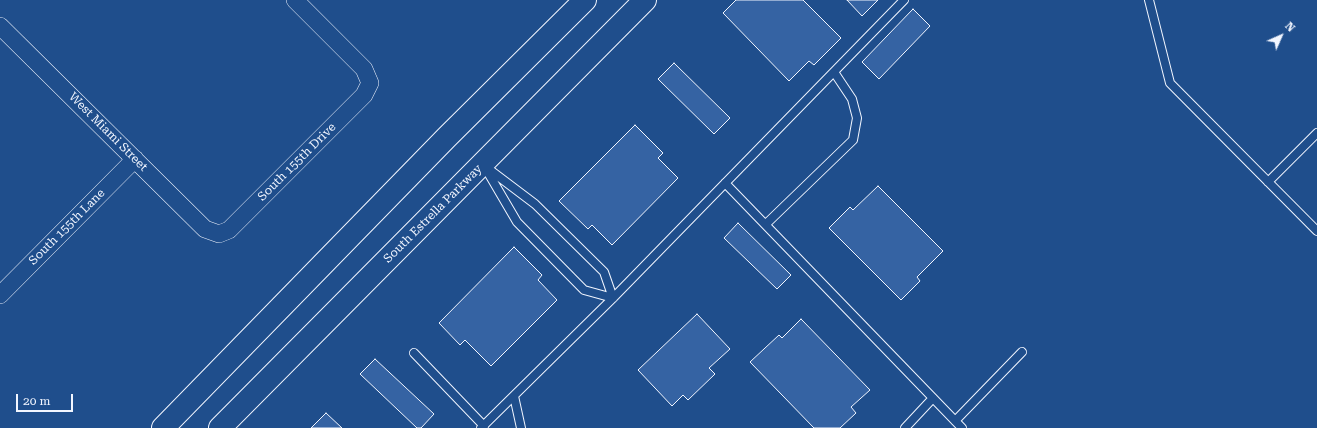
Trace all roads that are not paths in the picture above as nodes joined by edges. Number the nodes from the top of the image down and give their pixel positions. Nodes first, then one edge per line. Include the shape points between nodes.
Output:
1 (295, 0) edge
2 (585, 0) edge
3 (645, 0) edge
4 (904, 0) edge
5 (1149, 0) edge
6 (0, 26) edge
7 (834, 72) junction
8 (1317, 133) edge
9 (134, 159) junction
10 (482, 164) junction
11 (1268, 182) junction
12 (725, 183) junction
13 (766, 224) junction
14 (1317, 231) edge
15 (219, 234) joint
16 (0, 295) edge
17 (613, 298) junction
18 (1022, 352) dead end
19 (414, 354) dead end
20 (514, 396) junction
21 (933, 398) junction
22 (955, 421) junction
23 (483, 427) edge
24 (163, 428) edge
25 (220, 428) edge
26 (521, 428) edge
27 (904, 428) edge
28 (962, 428) edge

1 - 15 street, South 155th Drive via 364,69 370,83 364,95 229,230
2 - 24 main road via 447,137
3 - 10 main road, South Estrella Parkway
4 - 7 lane
5 - 11 lane via 1170,83
6 - 9 street, West Miami Street
7 - 12 lane
7 - 13 lane via 852,99 856,118 853,140
8 - 11 lane
9 - 15 street, West Miami Street via 205,229
9 - 16 street, South 155th Lane
10 - 17 lane via 535,204 604,272
10 - 17 lane via 518,222 584,290
10 - 25 main road, South Estrella Parkway
11 - 14 lane
12 - 13 lane
12 - 17 lane
13 - 21 lane
17 - 20 lane
18 - 22 lane
19 - 23 lane
20 - 23 lane
20 - 26 lane
21 - 22 lane
21 - 27 lane
22 - 28 lane

